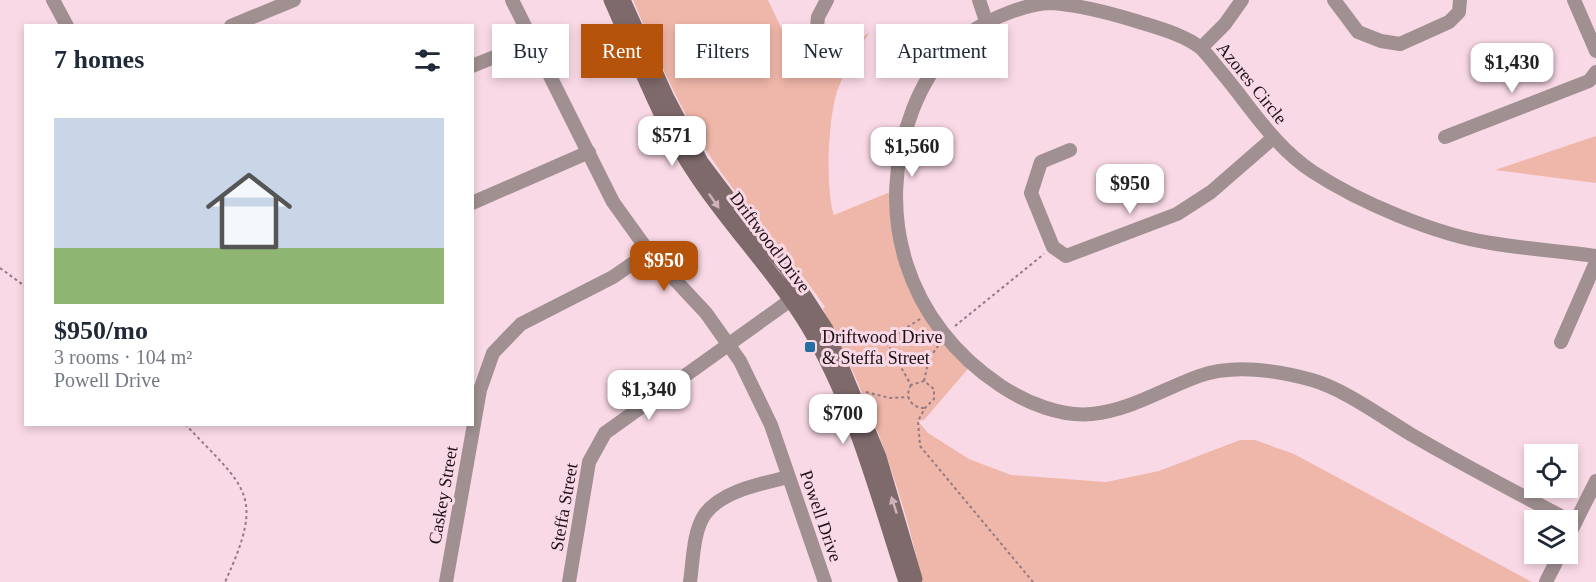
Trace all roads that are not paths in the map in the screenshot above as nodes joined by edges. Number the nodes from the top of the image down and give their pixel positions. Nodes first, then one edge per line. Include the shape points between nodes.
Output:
1 (53, 0) edge
2 (294, 0) edge
3 (512, 0) edge
4 (611, 0) edge
5 (623, 0) edge
6 (827, 0) edge
7 (979, 0) edge
8 (1242, 0) edge
9 (1334, 0) edge
10 (1460, 0) edge
11 (1574, 0) edge
12 (986, 21) junction
13 (66, 24) edge
14 (236, 24) edge
15 (525, 24) edge
16 (817, 24) edge
17 (1201, 48) junction
18 (1596, 51) edge
19 (492, 58) edge
20 (474, 65) edge
21 (1596, 72) edge
22 (552, 78) edge
23 (1445, 137) dead end
24 (1273, 138) junction
25 (1070, 150) dead end
26 (589, 152) junction
27 (474, 202) edge
28 (649, 252) junction
29 (1596, 256) edge
30 (1596, 262) edge
31 (803, 291) junction
32 (791, 301) junction
33 (1561, 342) dead end
34 (729, 344) junction
35 (476, 390) edge
36 (470, 426) edge
37 (788, 477) junction
38 (1596, 481) edge
39 (1591, 502) edge
40 (1550, 510) edge
41 (1578, 518) edge
42 (1555, 564) edge
43 (446, 582) edge
44 (569, 582) edge
45 (690, 582) edge
46 (825, 582) edge
47 (906, 582) edge
48 (916, 582) edge
49 (1546, 582) edge

1 - 13 street
2 - 14 street
3 - 15 street, Powell Drive
4 -> 32 street, Driftwood Drive via 659,107 694,173
5 - 31 street, Driftwood Drive via 667,98 702,162
6 - 16 street
7 - 12 street
8 - 17 street
9 - 10 street via 1358,32 1400,44 1449,22 1459,12
11 - 18 street
12 - 17 street, Azores Circle via 1047,3 1114,14 1175,34
12 - 40 street, Azores Circle via 963,35 935,66 918,97 898,159 895,213 908,272 930,314 944,335 989,378 1022,400 1089,415 1134,405 1202,375 1226,370 1245,369 1313,380
17 - 24 street, Azores Circle
19 - 20 street
21 - 23 street via 1589,81
22 - 26 street, Powell Drive
24 - 25 street via 1211,192 1177,214 1066,256 1053,247 1031,193 1041,162
24 - 29 street, Azores Circle via 1311,171 1414,221 1488,243
26 - 27 street
26 - 28 street, Powell Drive via 614,202
28 - 34 street, Powell Drive
28 - 35 street, Caskey Street via 613,277 521,324 493,354
30 - 33 street
31 - 32 street, Steffa Street
48 -> 31 street, Driftwood Drive via 879,457 826,328
32 - 34 street, Steffa Street
32 - 47 street, Driftwood Drive via 832,371
34 - 37 street, Powell Drive via 771,426
34 - 44 street, Steffa Street via 605,433 589,462
36 - 43 street, Caskey Street
37 - 45 street via 752,486 723,499 705,515
37 - 46 street, Powell Drive
38 - 39 street
39 - 41 street
42 - 49 street

